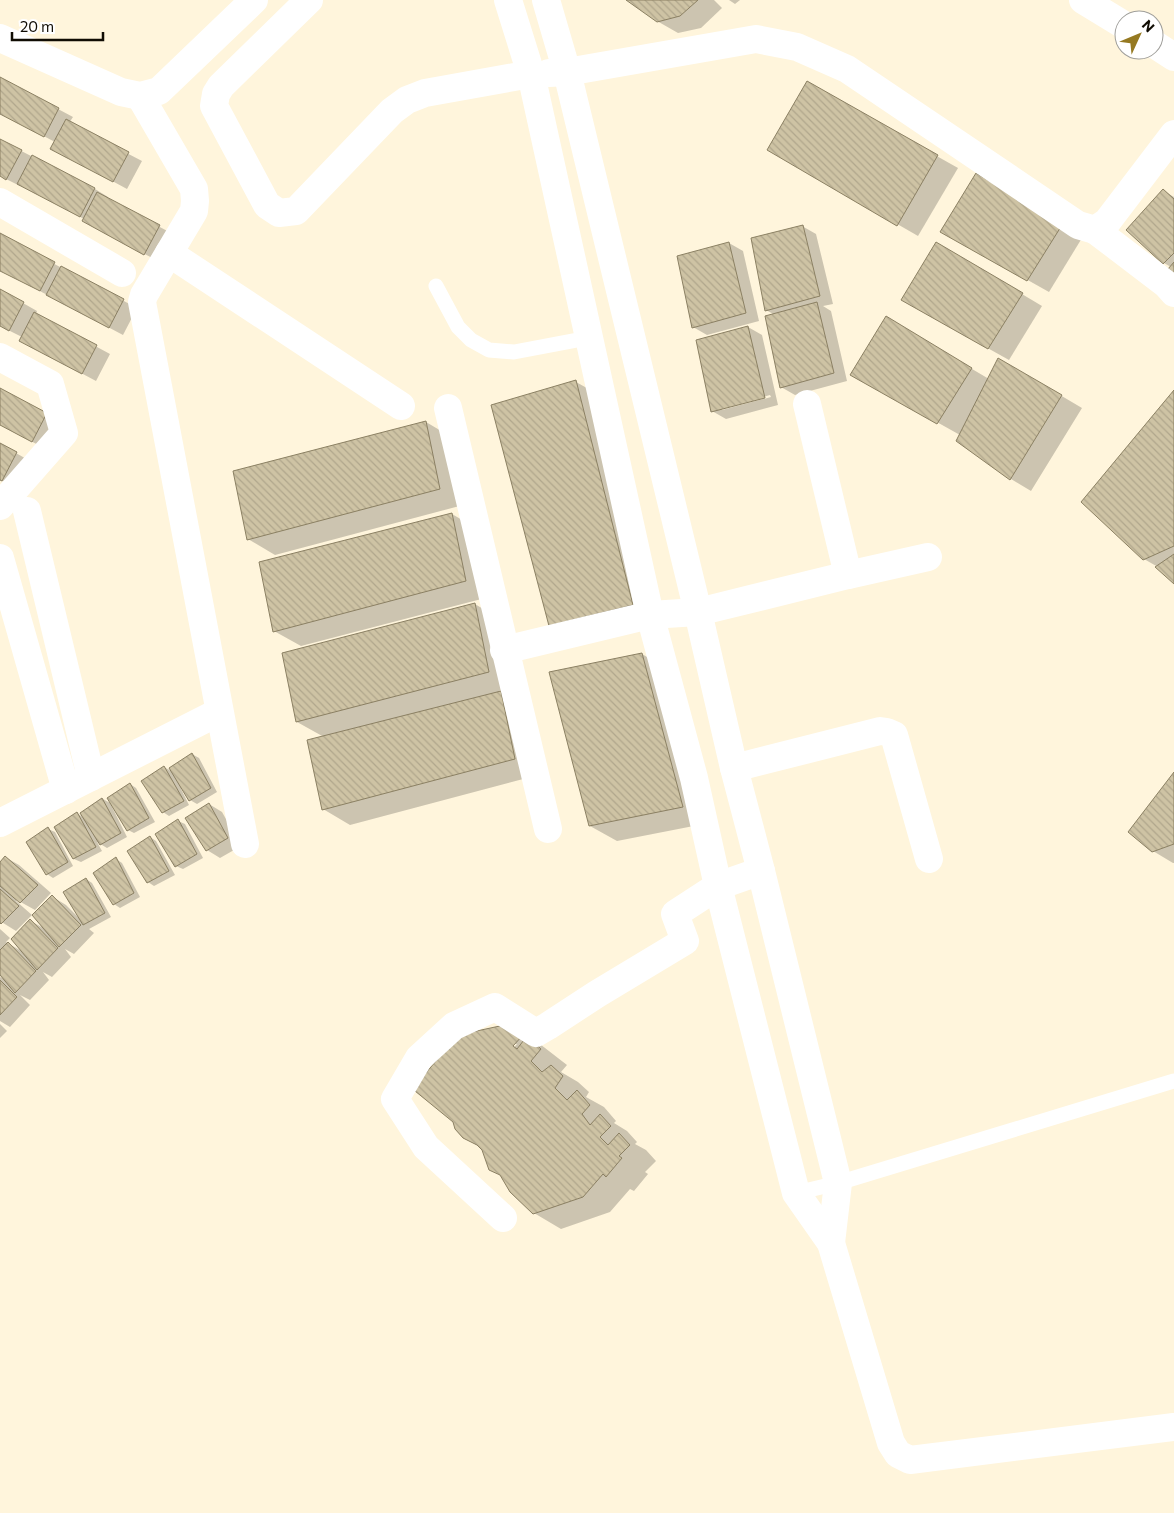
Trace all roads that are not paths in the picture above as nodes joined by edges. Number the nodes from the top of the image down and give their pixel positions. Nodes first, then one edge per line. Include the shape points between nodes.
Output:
1 (254, 0) edge
2 (309, 0) edge
3 (508, 0) edge
4 (546, 0) edge
5 (1083, 0) edge
6 (1114, 20) edge
7 (0, 38) edge
8 (568, 72) junction
9 (531, 74) junction
10 (140, 96) junction
11 (1174, 134) edge
12 (0, 202) edge
13 (1096, 230) junction
14 (169, 253) junction
15 (122, 273) dead end
16 (436, 286) dead end
17 (1174, 293) edge
18 (588, 338) junction
19 (0, 357) edge
20 (807, 404) dead end
21 (401, 406) dead end
22 (448, 408) dead end
23 (0, 506) edge
24 (26, 511) dead end
25 (928, 557) dead end
26 (0, 558) edge
27 (848, 575) junction
28 (698, 612) junction
29 (650, 616) junction
30 (504, 650) junction
31 (219, 712) junction
32 (734, 768) junction
33 (91, 777) junction
34 (66, 790) junction
35 (0, 823) edge
36 (548, 829) dead end
37 (244, 844) dead end
38 (929, 859) dead end
39 (761, 871) junction
40 (718, 886) junction
41 (1174, 1081) edge
42 (838, 1183) junction
43 (796, 1194) junction
44 (503, 1218) dead end
45 (831, 1243) junction
46 (1174, 1427) edge

1 - 10 street via 159,91
2 - 9 street via 221,86 214,106 267,205 279,213 296,211 392,111 407,100
3 - 9 street
4 - 8 street
5 - 6 street
7 - 10 street via 121,92
8 - 9 street
8 - 13 street via 756,39 797,47 847,69 1078,225
8 - 28 street
9 - 18 street
10 - 14 street via 194,189 194,211
11 - 13 street via 1107,222
12 - 15 street
13 - 17 street
14 - 21 street
14 - 31 street via 142,302
16 - 18 lane via 458,327 471,340 489,350 514,352
18 - 29 street
19 - 23 street via 50,384 64,433
20 - 27 street
22 - 30 street
24 - 33 street
25 - 27 street
26 - 34 street
27 - 28 street
28 - 29 street
28 - 32 street
29 - 30 street
29 - 40 street via 694,778
30 - 36 street
31 - 33 street
31 - 37 street
32 - 38 street via 880,731 894,735
32 - 39 street
33 - 34 street
34 - 35 street
39 - 40 street
39 - 42 street
40 - 43 street
40 - 44 street via 675,914 684,941 536,1033 495,1007 454,1026 419,1058 395,1099 426,1148
41 - 42 lane
42 - 43 lane
42 - 45 street
43 - 45 street
45 - 46 street via 891,1443 898,1454 910,1460

